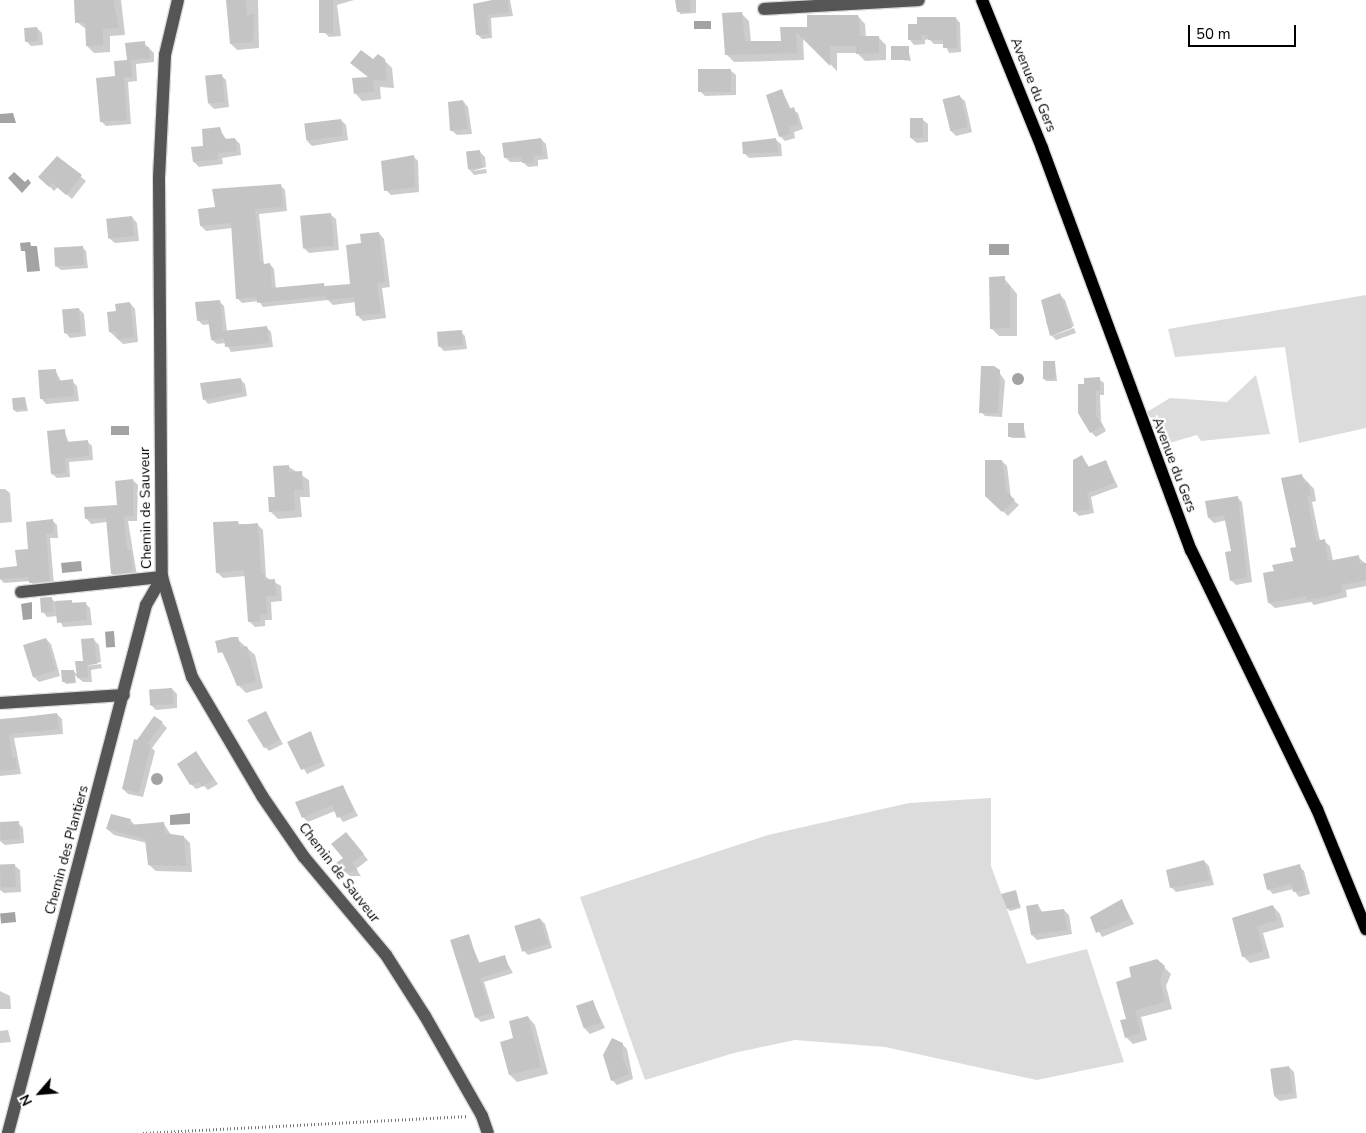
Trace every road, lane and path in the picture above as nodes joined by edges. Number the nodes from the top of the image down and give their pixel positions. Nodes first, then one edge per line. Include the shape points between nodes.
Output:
1 (178, 0) edge
2 (919, 0) edge
3 (982, 0) edge
4 (764, 9) dead end
5 (162, 577) junction
6 (21, 592) dead end
7 (124, 695) junction
8 (0, 703) edge
9 (1366, 928) edge
10 (482, 1116) junction
11 (8, 1133) edge
12 (143, 1133) edge
13 (488, 1133) edge

1 - 5 street, Chemin de Sauveur via 165,55 159,179
2 - 4 street
3 - 9 main road, Avenue du Gers via 1042,148 1152,452 1191,550 1317,809
5 - 6 street
5 - 7 street, Chemin des Plantiers via 146,605
5 - 10 street, Chemin de Sauveur via 192,677 257,788 304,857 386,955
7 - 8 street
7 - 11 street, Chemin des Plantiers
10 - 12 path
10 - 13 street, Chemin de Sauveur

